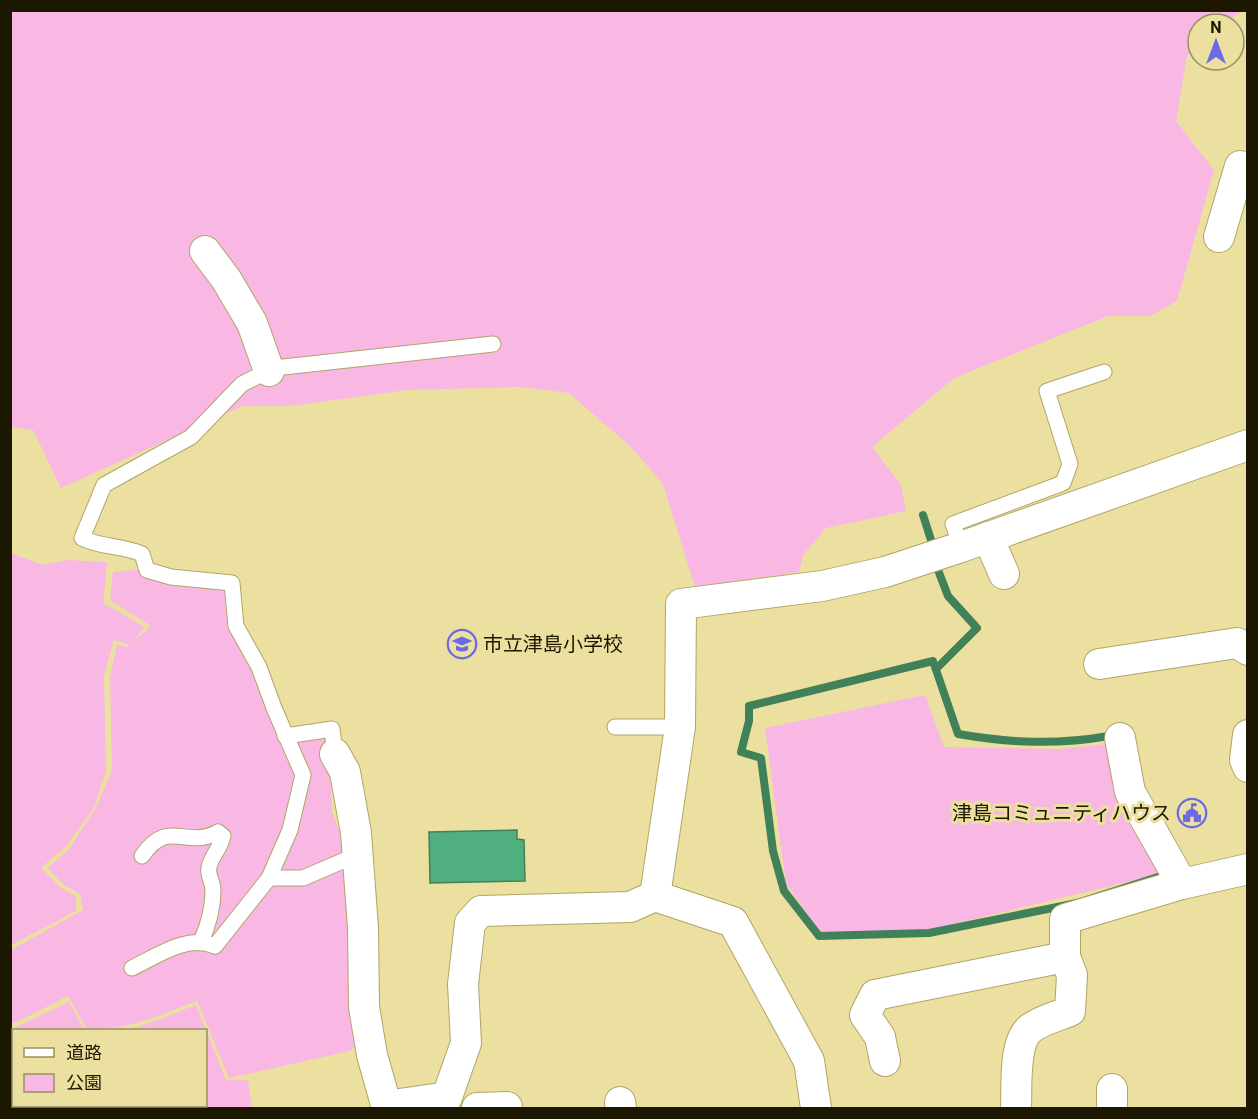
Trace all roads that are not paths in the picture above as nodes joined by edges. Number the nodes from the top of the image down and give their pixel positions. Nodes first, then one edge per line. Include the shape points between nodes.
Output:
1 (1245, 162) edge
2 (1219, 237) dead end
3 (205, 251) dead end
4 (493, 344) dead end
5 (269, 371) junction
6 (1104, 372) dead end
7 (1248, 445) edge
8 (975, 542) junction
9 (1004, 574) dead end
10 (1248, 650) edge
11 (1100, 664) dead end
12 (615, 727) dead end
13 (680, 727) junction
14 (1248, 735) edge
15 (285, 736) junction
16 (1120, 738) dead end
17 (335, 754) joint
18 (1248, 767) edge
19 (358, 854) junction
20 (142, 856) dead end
21 (1248, 869) edge
22 (269, 878) junction
23 (1182, 884) junction
24 (655, 896) junction
25 (201, 942) junction
26 (1065, 957) junction
27 (132, 968) dead end
28 (885, 1061) dead end
29 (445, 1103) edge
30 (386, 1107) edge
31 (507, 1107) dead end
32 (477, 1108) edge
33 (816, 1108) edge
34 (1016, 1108) edge

1 - 2 street
3 - 5 street via 252,323
4 - 5 lane
5 - 15 lane via 242,384 190,437 104,485 82,538 94,544 132,549 142,554 147,570 171,577 232,583 236,626 259,667
6 - 8 lane via 1047,391 1070,464 1063,483 953,524
7 - 8 street
8 - 9 street
8 - 13 street via 885,572 822,586 681,604
10 - 11 street via 1238,643
12 - 13 lane
13 - 24 street
14 - 18 street
15 - 17 lane via 332,729
15 - 22 lane via 303,775 290,830
16 - 23 street via 1130,792
17 - 19 street via 345,772
19 - 22 lane via 303,878
19 - 30 street via 364,1007
20 - 25 lane via 151,843 166,835 194,839 218,832 223,836 209,865 212,899
21 - 23 street
22 - 25 lane via 215,946
23 - 26 street via 1065,920
24 - 29 street via 630,907 481,911 475,916 470,923 463,984 466,1043
24 - 33 street via 733,922 809,1061
25 - 27 lane via 189,942
26 - 28 street via 875,995 865,1015 880,1037
26 - 34 street via 1072,975 1070,1011 1029,1029 1022,1040
29 - 30 street
31 - 32 street

